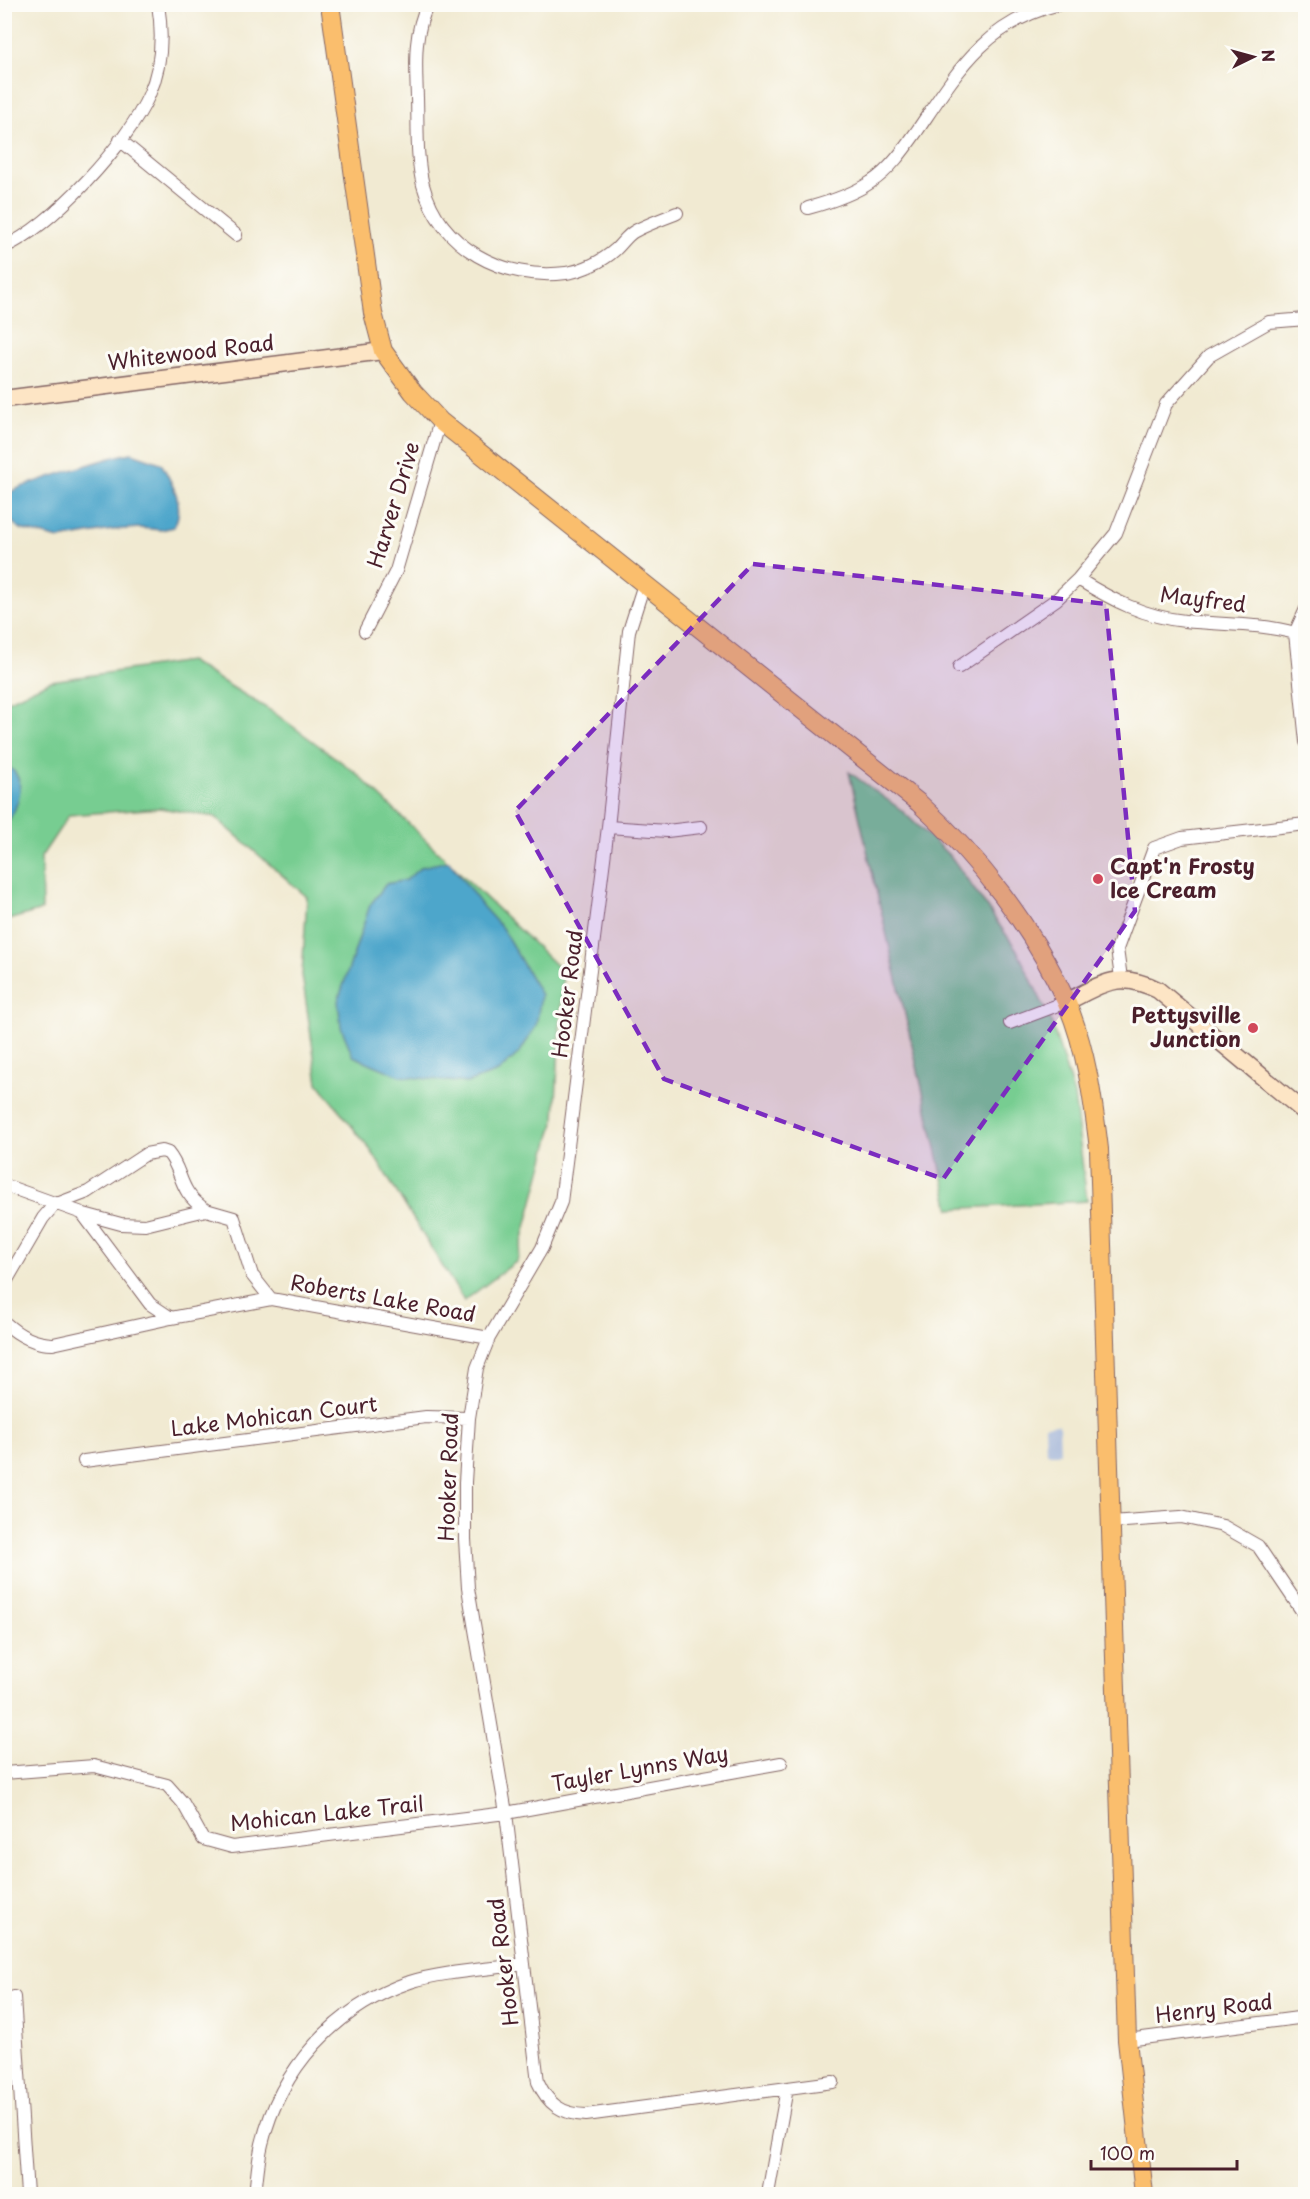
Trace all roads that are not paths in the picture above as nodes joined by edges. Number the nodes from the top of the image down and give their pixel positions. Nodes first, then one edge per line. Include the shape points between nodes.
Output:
1 (158, 4) edge
2 (330, 4) edge
3 (428, 4) edge
4 (1060, 4) edge
5 (120, 140) junction
6 (808, 208) dead end
7 (677, 213) dead end
8 (236, 235) dead end
9 (4, 247) edge
10 (1305, 319) edge
11 (383, 351) junction
12 (4, 399) edge
13 (440, 420) junction
14 (1078, 579) junction
15 (644, 584) junction
16 (1305, 609) edge
17 (365, 632) dead end
18 (1295, 633) junction
19 (960, 667) dead end
20 (1305, 742) edge
21 (1305, 824) edge
22 (608, 827) junction
23 (701, 827) dead end
24 (1121, 978) junction
25 (1066, 1002) junction
26 (1010, 1023) dead end
27 (1305, 1113) edge
28 (4, 1185) edge
29 (54, 1205) junction
30 (206, 1210) junction
31 (82, 1214) junction
32 (4, 1285) edge
33 (271, 1299) junction
34 (171, 1318) junction
35 (4, 1322) edge
36 (489, 1338) junction
37 (470, 1418) junction
38 (84, 1461) dead end
39 (1112, 1522) junction
40 (1305, 1617) edge
41 (781, 1763) dead end
42 (4, 1773) edge
43 (506, 1814) junction
44 (524, 1964) junction
45 (14, 1997) dead end
46 (1305, 2017) edge
47 (1127, 2040) junction
48 (832, 2082) dead end
49 (787, 2088) junction
50 (27, 2194) edge
51 (255, 2194) edge
52 (768, 2194) edge
53 (1144, 2194) edge

1 - 5 street via 161,49 155,77 140,111
2 - 11 main road via 373,313
3 - 7 street via 420,20 416,48 420,165 433,208 470,252 509,270 582,270 613,252 633,232
4 - 6 street via 1007,25 964,61 909,143 873,182
5 - 8 street
5 - 9 street via 60,210 22,239
10 - 14 street via 1269,322 1209,356 1166,404 1116,533
11 - 12 street, Whitewood Road
11 - 13 main road
13 - 15 main road
13 - 17 street, Harver Drive via 396,571
14 - 18 street, Mayfred via 1119,605 1182,621 1273,627
14 - 19 street via 1057,599
15 - 22 street, Hooker Road via 628,631
15 - 25 main road via 919,803 959,840 1035,946
16 - 18 street
18 - 20 street
21 - 24 street via 1182,838 1154,848 1117,949
22 - 23 street via 667,831
22 - 36 street, Hooker Road via 561,1202 542,1248
24 - 25 street
24 - 27 street via 1141,981 1158,990
25 - 26 street
25 - 39 main road via 1083,1054 1099,1149
28 - 29 street
29 - 30 street, Roberts Lake Road via 88,1192 133,1160 162,1151 171,1158 191,1198
29 - 31 street
29 - 32 street
30 - 31 street via 145,1225 121,1224
30 - 33 street, Roberts Lake Road via 234,1218 252,1275
31 - 34 street via 150,1304
33 - 34 street, Roberts Lake Road
33 - 36 street, Roberts Lake Road
34 - 35 street, Roberts Lake Road via 53,1344 35,1342
36 - 37 street, Hooker Road via 477,1368
37 - 38 street, Lake Mohican Court via 426,1417
37 - 43 street, Hooker Road via 465,1539 468,1588
39 - 40 street via 1181,1517 1223,1526 1258,1546
39 - 47 main road
41 - 43 street, Tayler Lynns Way
42 - 43 street, Mohican Lake Trail via 94,1766 167,1785 183,1803 203,1839 232,1846
43 - 44 street, Hooker Road
44 - 49 street, Hooker Road via 538,2082 552,2105 561,2111 586,2115
44 - 51 street via 412,1982 363,2004 344,2018 306,2053 287,2080 261,2146
45 - 50 street
46 - 47 street, Henry Road
47 - 53 main road
48 - 49 street, Hooker Road
49 - 52 street

